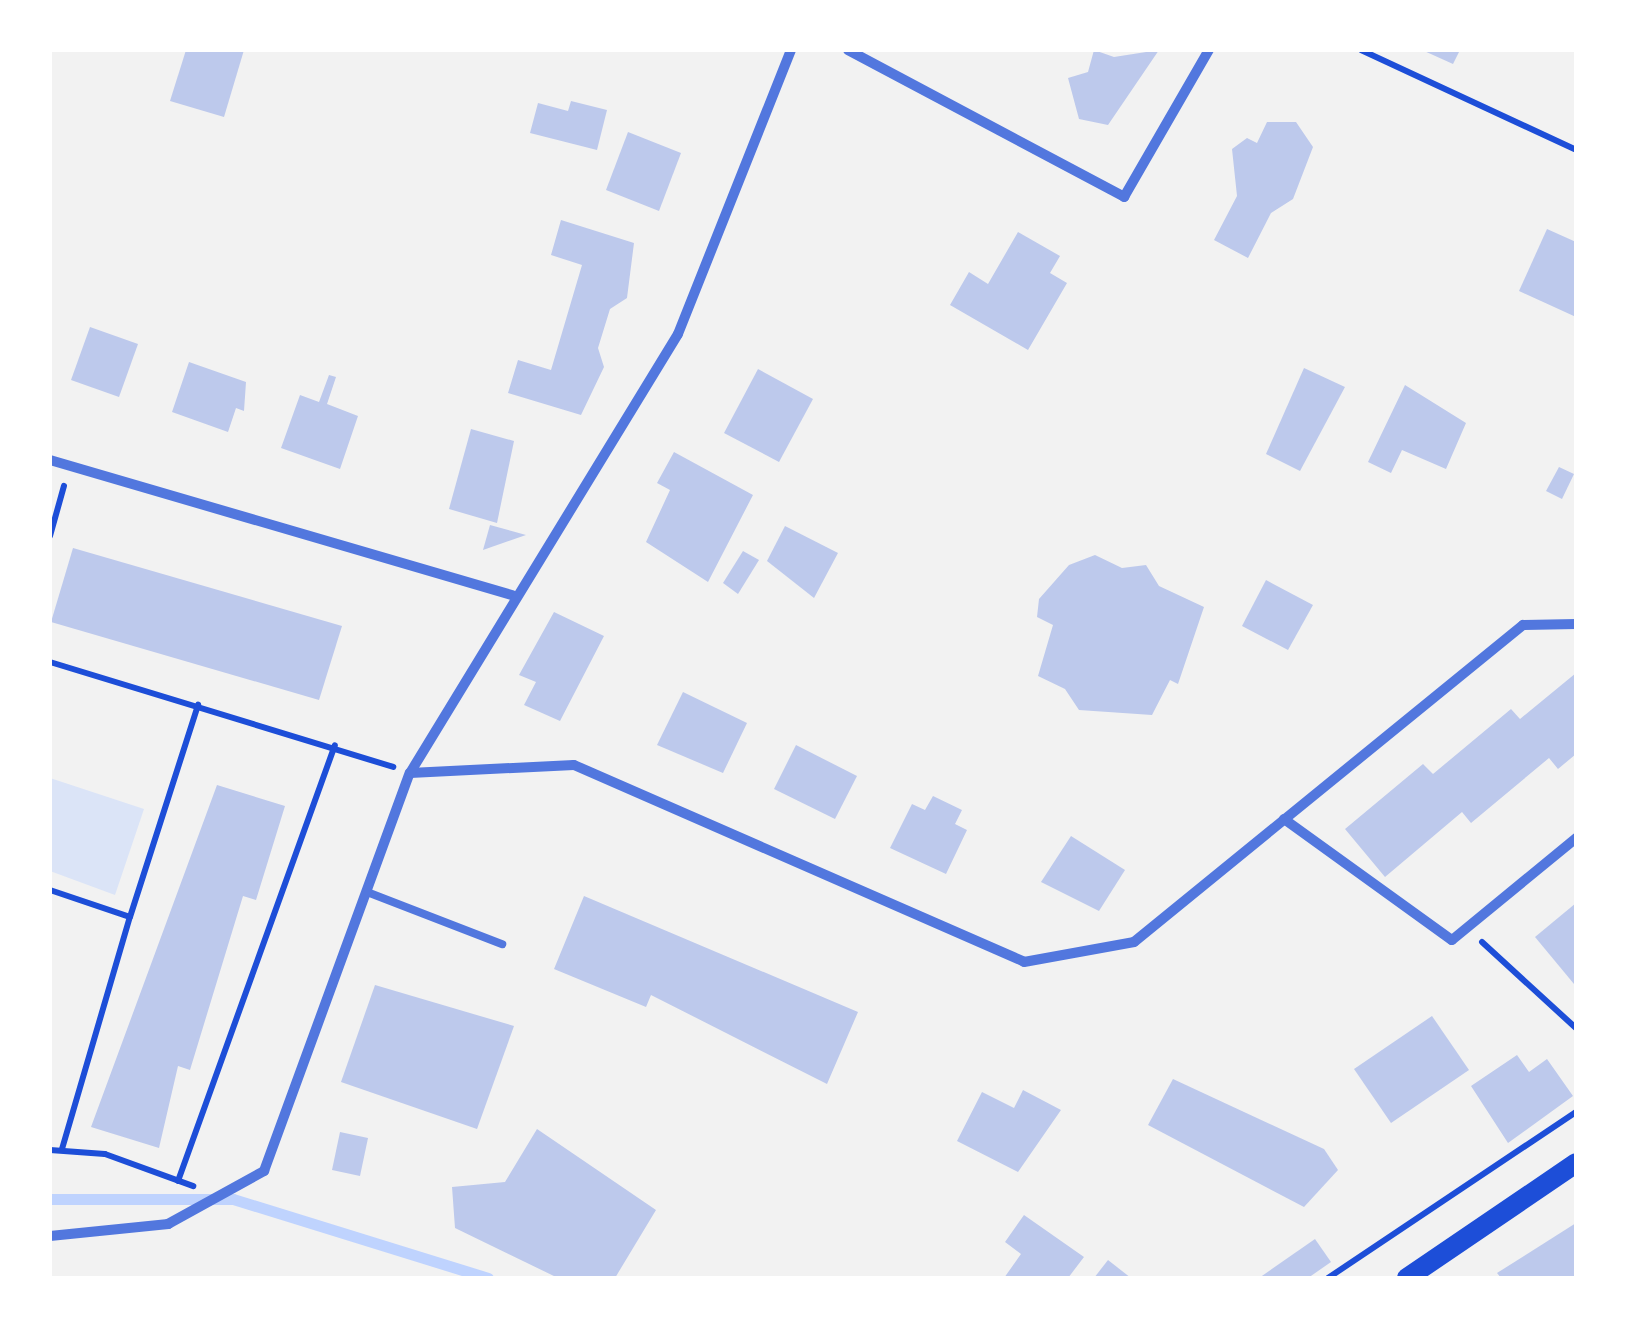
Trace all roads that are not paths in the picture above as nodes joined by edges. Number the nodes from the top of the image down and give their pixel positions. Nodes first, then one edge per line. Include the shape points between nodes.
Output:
1 (791, 50) edge
2 (848, 50) edge
3 (1209, 50) edge
4 (50, 460) edge
5 (512, 595) junction
6 (1576, 624) edge
7 (410, 773) junction
8 (1284, 819) junction
9 (1576, 838) edge
10 (367, 892) junction
11 (502, 944) dead end
12 (1576, 1163) edge
13 (50, 1236) edge
14 (1407, 1278) edge

1 - 5 street via 678,334
2 - 3 street via 1124,197
4 - 5 street
5 - 7 street
6 - 8 street via 1523,625
7 - 8 street via 574,765 1024,962 1134,942
7 - 10 street
8 - 9 street via 1452,940
10 - 11 lane
10 - 13 street via 264,1171 168,1224
12 - 14 main road

